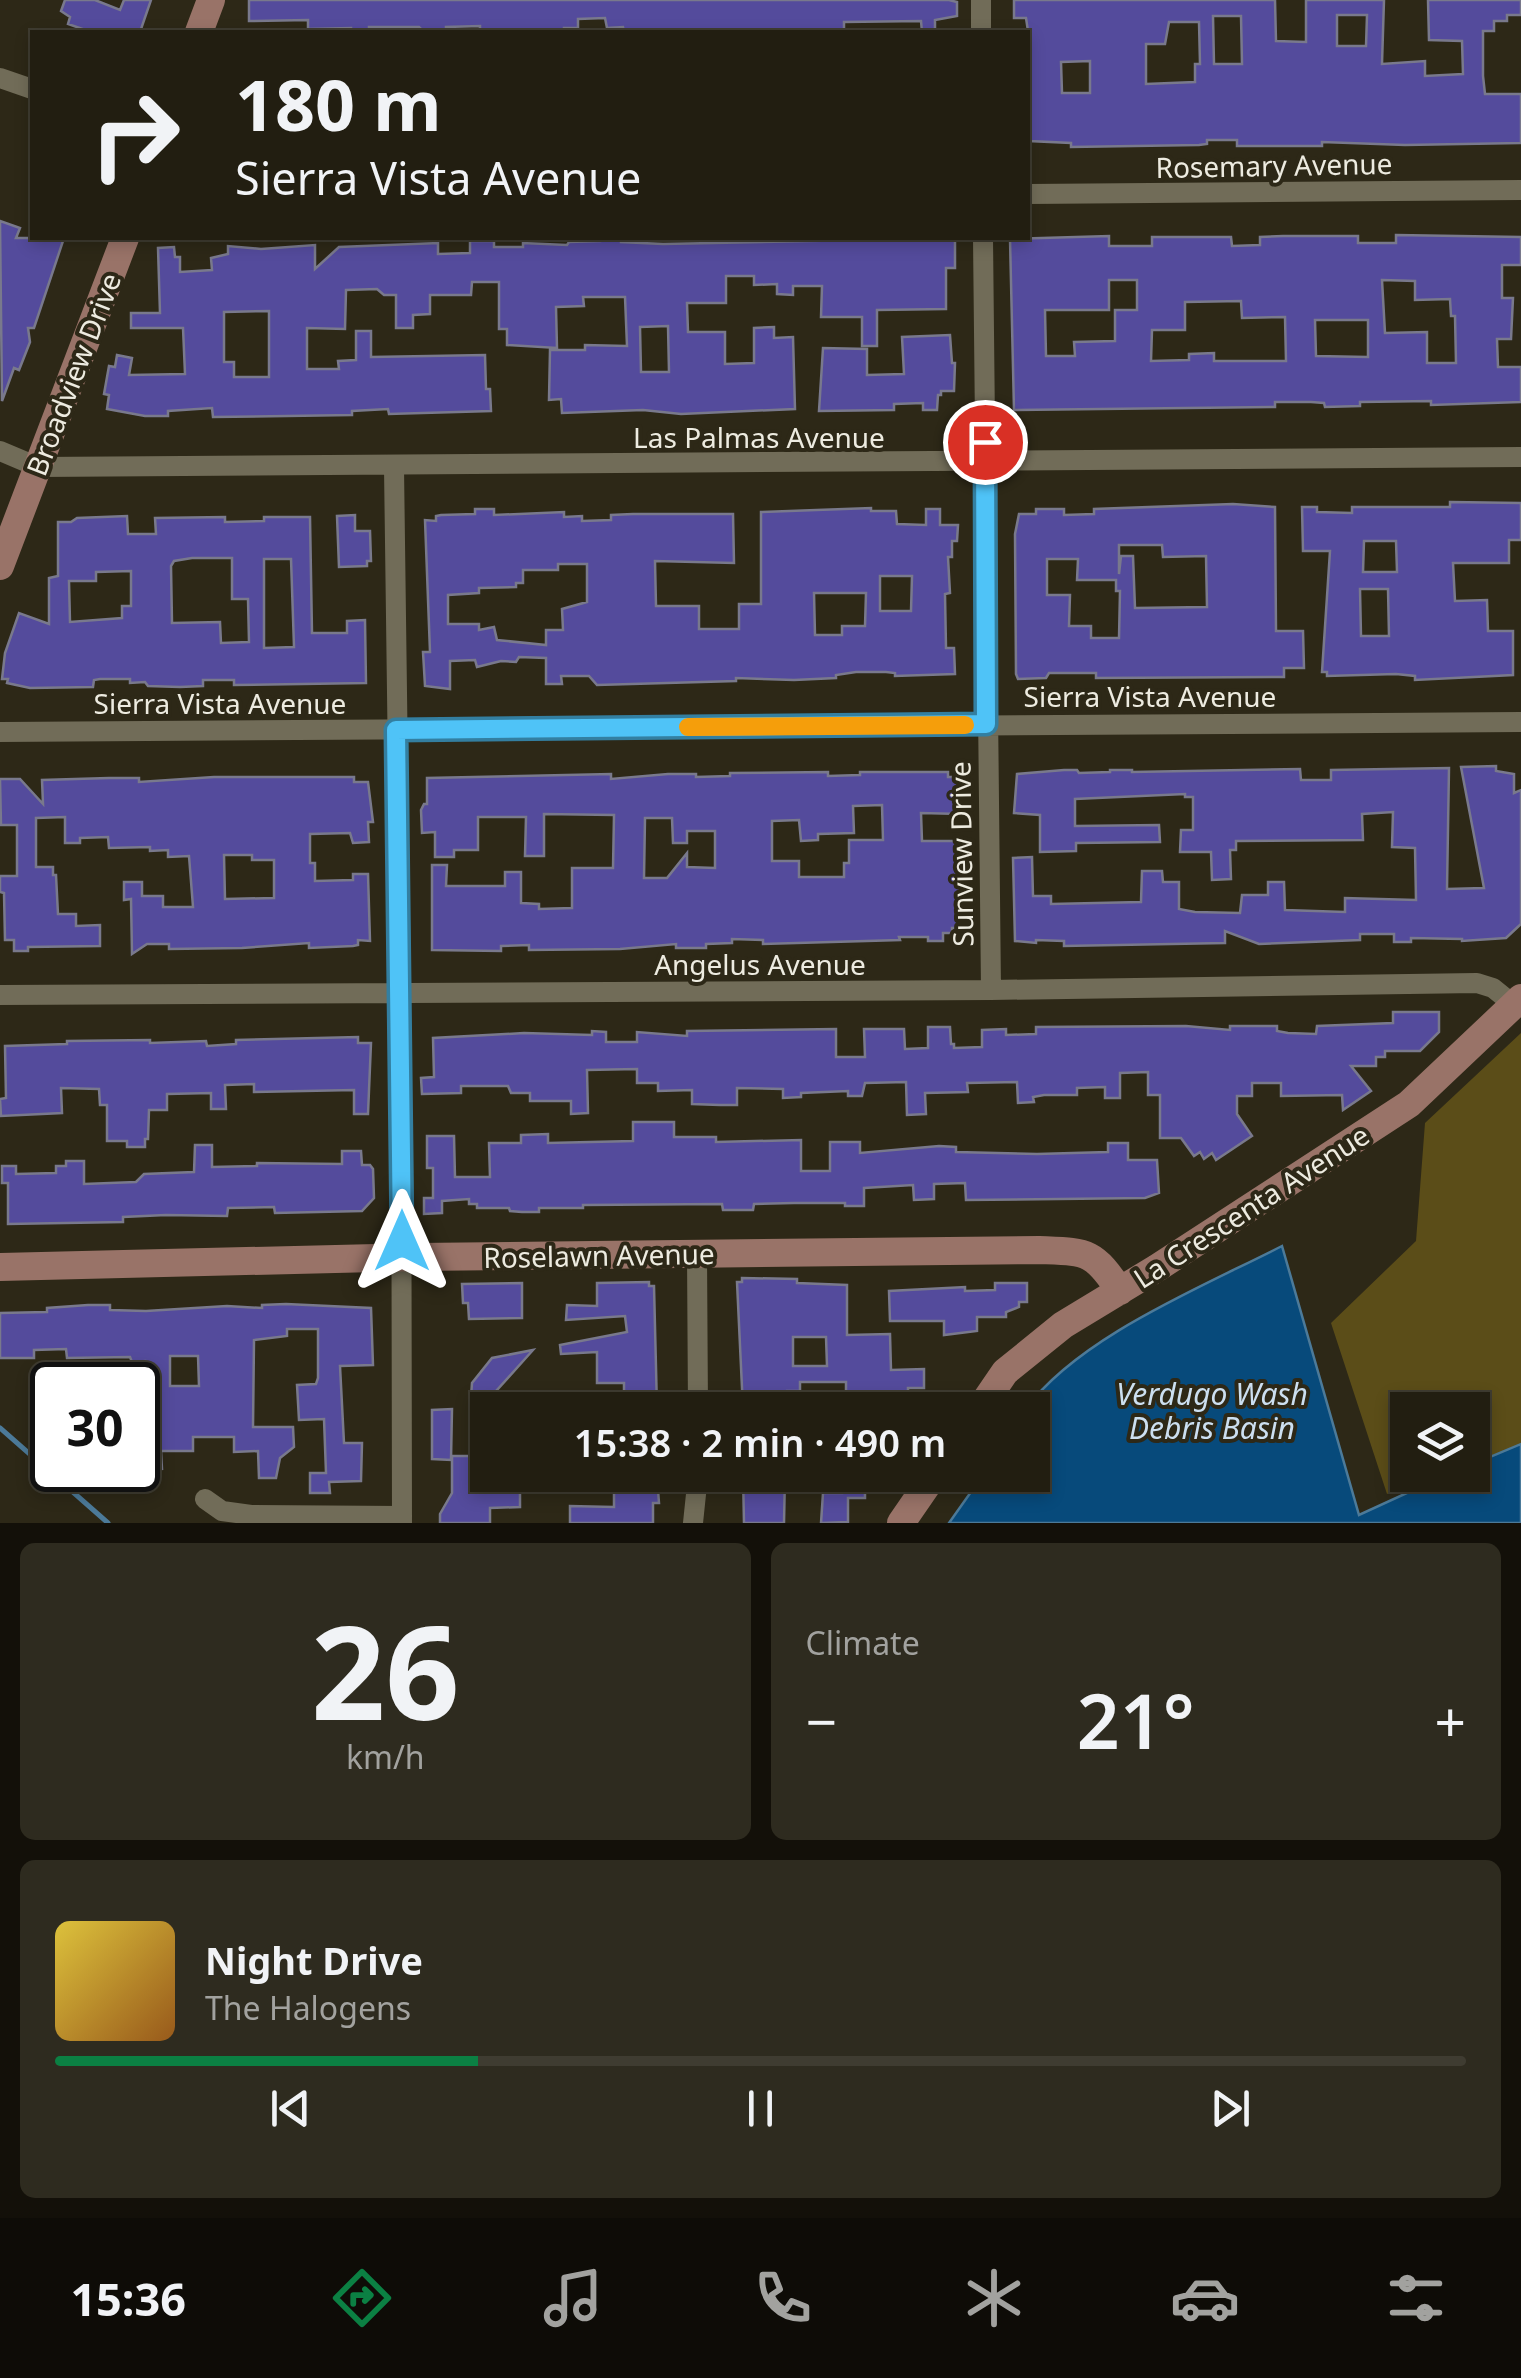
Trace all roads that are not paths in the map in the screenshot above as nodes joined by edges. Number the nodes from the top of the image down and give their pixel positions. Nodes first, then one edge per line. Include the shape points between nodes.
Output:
1 (211, 0) edge
2 (981, 0) edge
3 (200, 30) edge
4 (981, 30) edge
5 (0, 78) edge
6 (30, 88) edge
7 (1521, 190) edge
8 (1030, 194) edge
9 (124, 240) edge
10 (983, 240) edge
11 (0, 452) edge
12 (1521, 457) edge
13 (986, 462) junction
14 (394, 467) junction
15 (38, 468) junction
16 (0, 566) edge
17 (1521, 722) edge
18 (986, 724) junction
19 (396, 730) junction
20 (0, 732) edge
21 (991, 990) junction
22 (401, 993) junction
23 (0, 995) edge
24 (1517, 1001) edge
25 (697, 1254) junction
26 (402, 1257) junction
27 (0, 1267) edge
28 (1120, 1291) junction
29 (698, 1392) edge
30 (991, 1392) edge
31 (696, 1492) edge
32 (922, 1492) edge
33 (205, 1499) dead end
34 (402, 1520) edge
35 (693, 1523) edge
36 (901, 1523) edge

1 - 3 street
2 - 4 street
5 - 6 street
7 - 8 street, Rosemary Avenue
9 - 15 street, Broadview Drive
10 - 13 street, Sunview Drive
11 - 15 street, Las Palmas Avenue
12 - 13 street, Las Palmas Avenue
13 - 14 street, Las Palmas Avenue
13 - 18 street, Sunview Drive
14 - 15 street, Las Palmas Avenue
14 - 19 street
15 - 16 street, Broadview Drive
17 - 18 street, Sierra Vista Avenue
18 - 19 street, Sierra Vista Avenue
18 - 21 street, Sunview Drive
19 - 20 street, Sierra Vista Avenue
19 - 22 street
21 - 22 street, Angelus Avenue
21 - 24 street, Angelus Avenue via 1476,983
22 - 23 street, Angelus Avenue
22 - 26 street
24 - 28 street, La Crescenta Avenue via 1409,1104
25 - 26 street, Roselawn Avenue
25 - 28 street, Roselawn Avenue via 1062,1251 1094,1258
25 - 29 street
26 - 27 street, Roselawn Avenue
26 - 34 street
28 - 30 street, La Crescenta Avenue via 1063,1325 1005,1372
31 - 35 street
32 - 36 street
33 - 34 street via 222,1511

